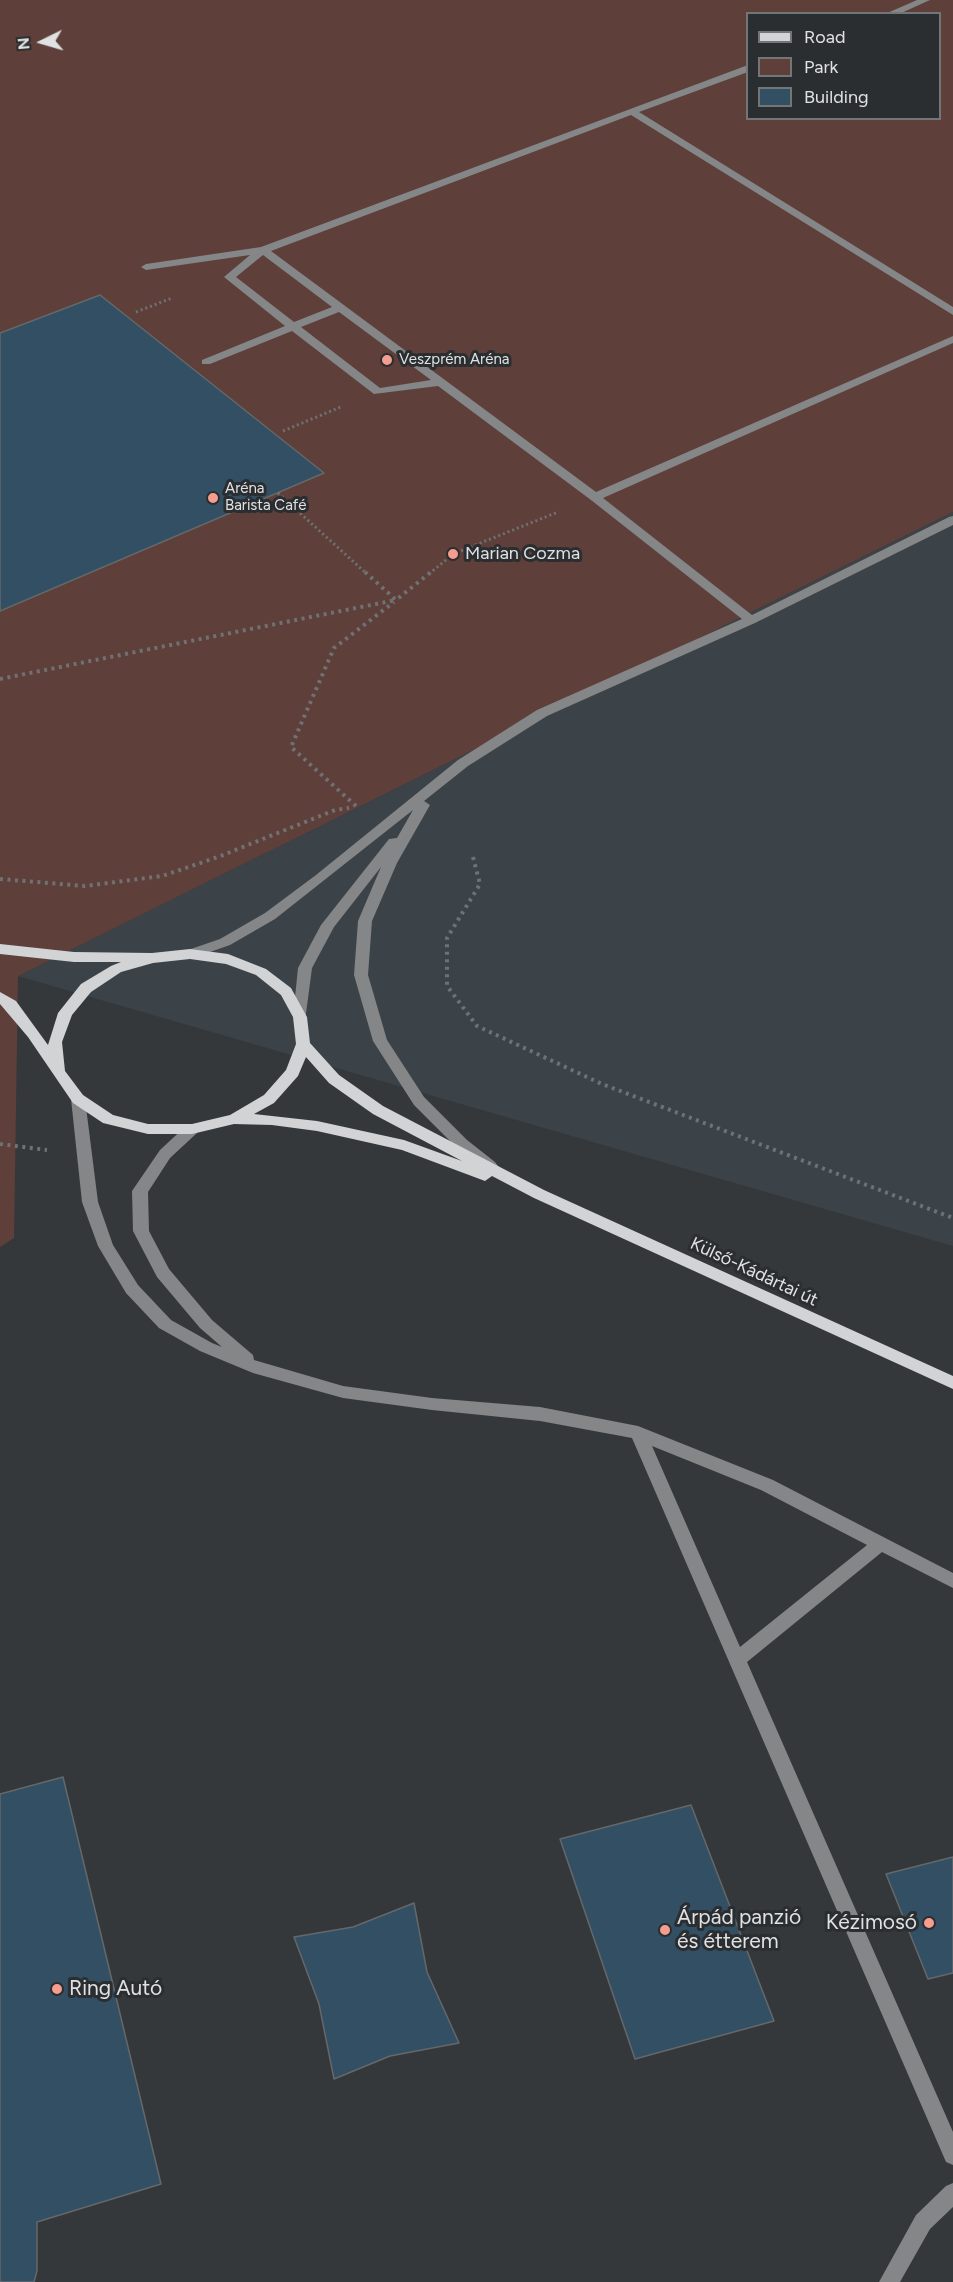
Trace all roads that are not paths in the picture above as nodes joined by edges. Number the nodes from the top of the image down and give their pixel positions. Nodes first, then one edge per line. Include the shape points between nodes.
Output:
1 (925, 0) edge
2 (894, 12) edge
3 (746, 68) edge
4 (632, 112) junction
5 (263, 250) junction
6 (146, 267) dead end
7 (341, 307) junction
8 (953, 312) edge
9 (292, 327) junction
10 (953, 339) edge
11 (206, 362) dead end
12 (439, 382) junction
13 (595, 497) junction
14 (953, 520) edge
15 (751, 620) junction
16 (463, 763) junction
17 (423, 806) junction
18 (0, 949) edge
19 (190, 954) junction
20 (152, 958) junction
21 (0, 997) edge
22 (300, 1017) junction
23 (303, 1044) junction
24 (58, 1072) junction
25 (78, 1098) junction
26 (234, 1119) junction
27 (192, 1130) junction
28 (499, 1173) junction
29 (539, 1194) junction
30 (259, 1369) junction
31 (953, 1383) edge
32 (638, 1433) junction
33 (880, 1544) junction
34 (953, 1581) edge
35 (737, 1660) junction
36 (953, 2155) edge
37 (953, 2193) edge
38 (889, 2282) edge

1 - 2 street
3 - 4 street
4 - 5 street
4 - 8 street
5 - 6 street
5 - 7 street
5 - 9 street via 229,277
7 - 9 street
7 - 12 street
9 - 11 street
9 - 12 street via 378,392
10 - 13 street
12 - 13 street
13 - 15 street
14 - 15 street
15 - 16 street via 542,713
16 - 17 street
16 - 19 street via 270,916 225,942
17 - 22 street via 328,925 305,968
17 - 28 street via 390,863 365,921 362,975 380,1041 419,1101 462,1144
18 - 20 main road, Külső-Kádártai út via 74,957
19 - 20 main road, Külső-Kádártai út
19 - 22 main road, Külső-Kádártai út via 228,959 261,972 286,992
20 - 24 main road, Külső-Kádártai út via 116,969 86,988 65,1013 55,1042
21 - 24 main road, Külső-Kádártai út via 33,1033
22 - 23 main road, Külső-Kádártai út
23 - 26 main road, Külső-Kádártai út via 293,1072 269,1099
23 - 28 main road, Külső-Kádártai út via 334,1078 378,1110
24 - 25 main road, Külső-Kádártai út
25 - 27 main road, Külső-Kádártai út via 108,1119 148,1129
25 - 30 street via 90,1202 106,1246 132,1289 165,1324 206,1347
26 - 27 main road, Külső-Kádártai út
26 - 29 main road, Külső-Kádártai út via 316,1126 404,1145
27 - 30 street via 165,1154 140,1191 141,1231 163,1273 206,1324
28 - 29 main road, Külső-Kádártai út
29 - 31 main road, Külső-Kádártai út
30 - 32 street via 344,1392 540,1414
32 - 33 street via 767,1485
32 - 35 street
33 - 34 street
33 - 35 street
35 - 36 street
37 - 38 street via 923,2222

